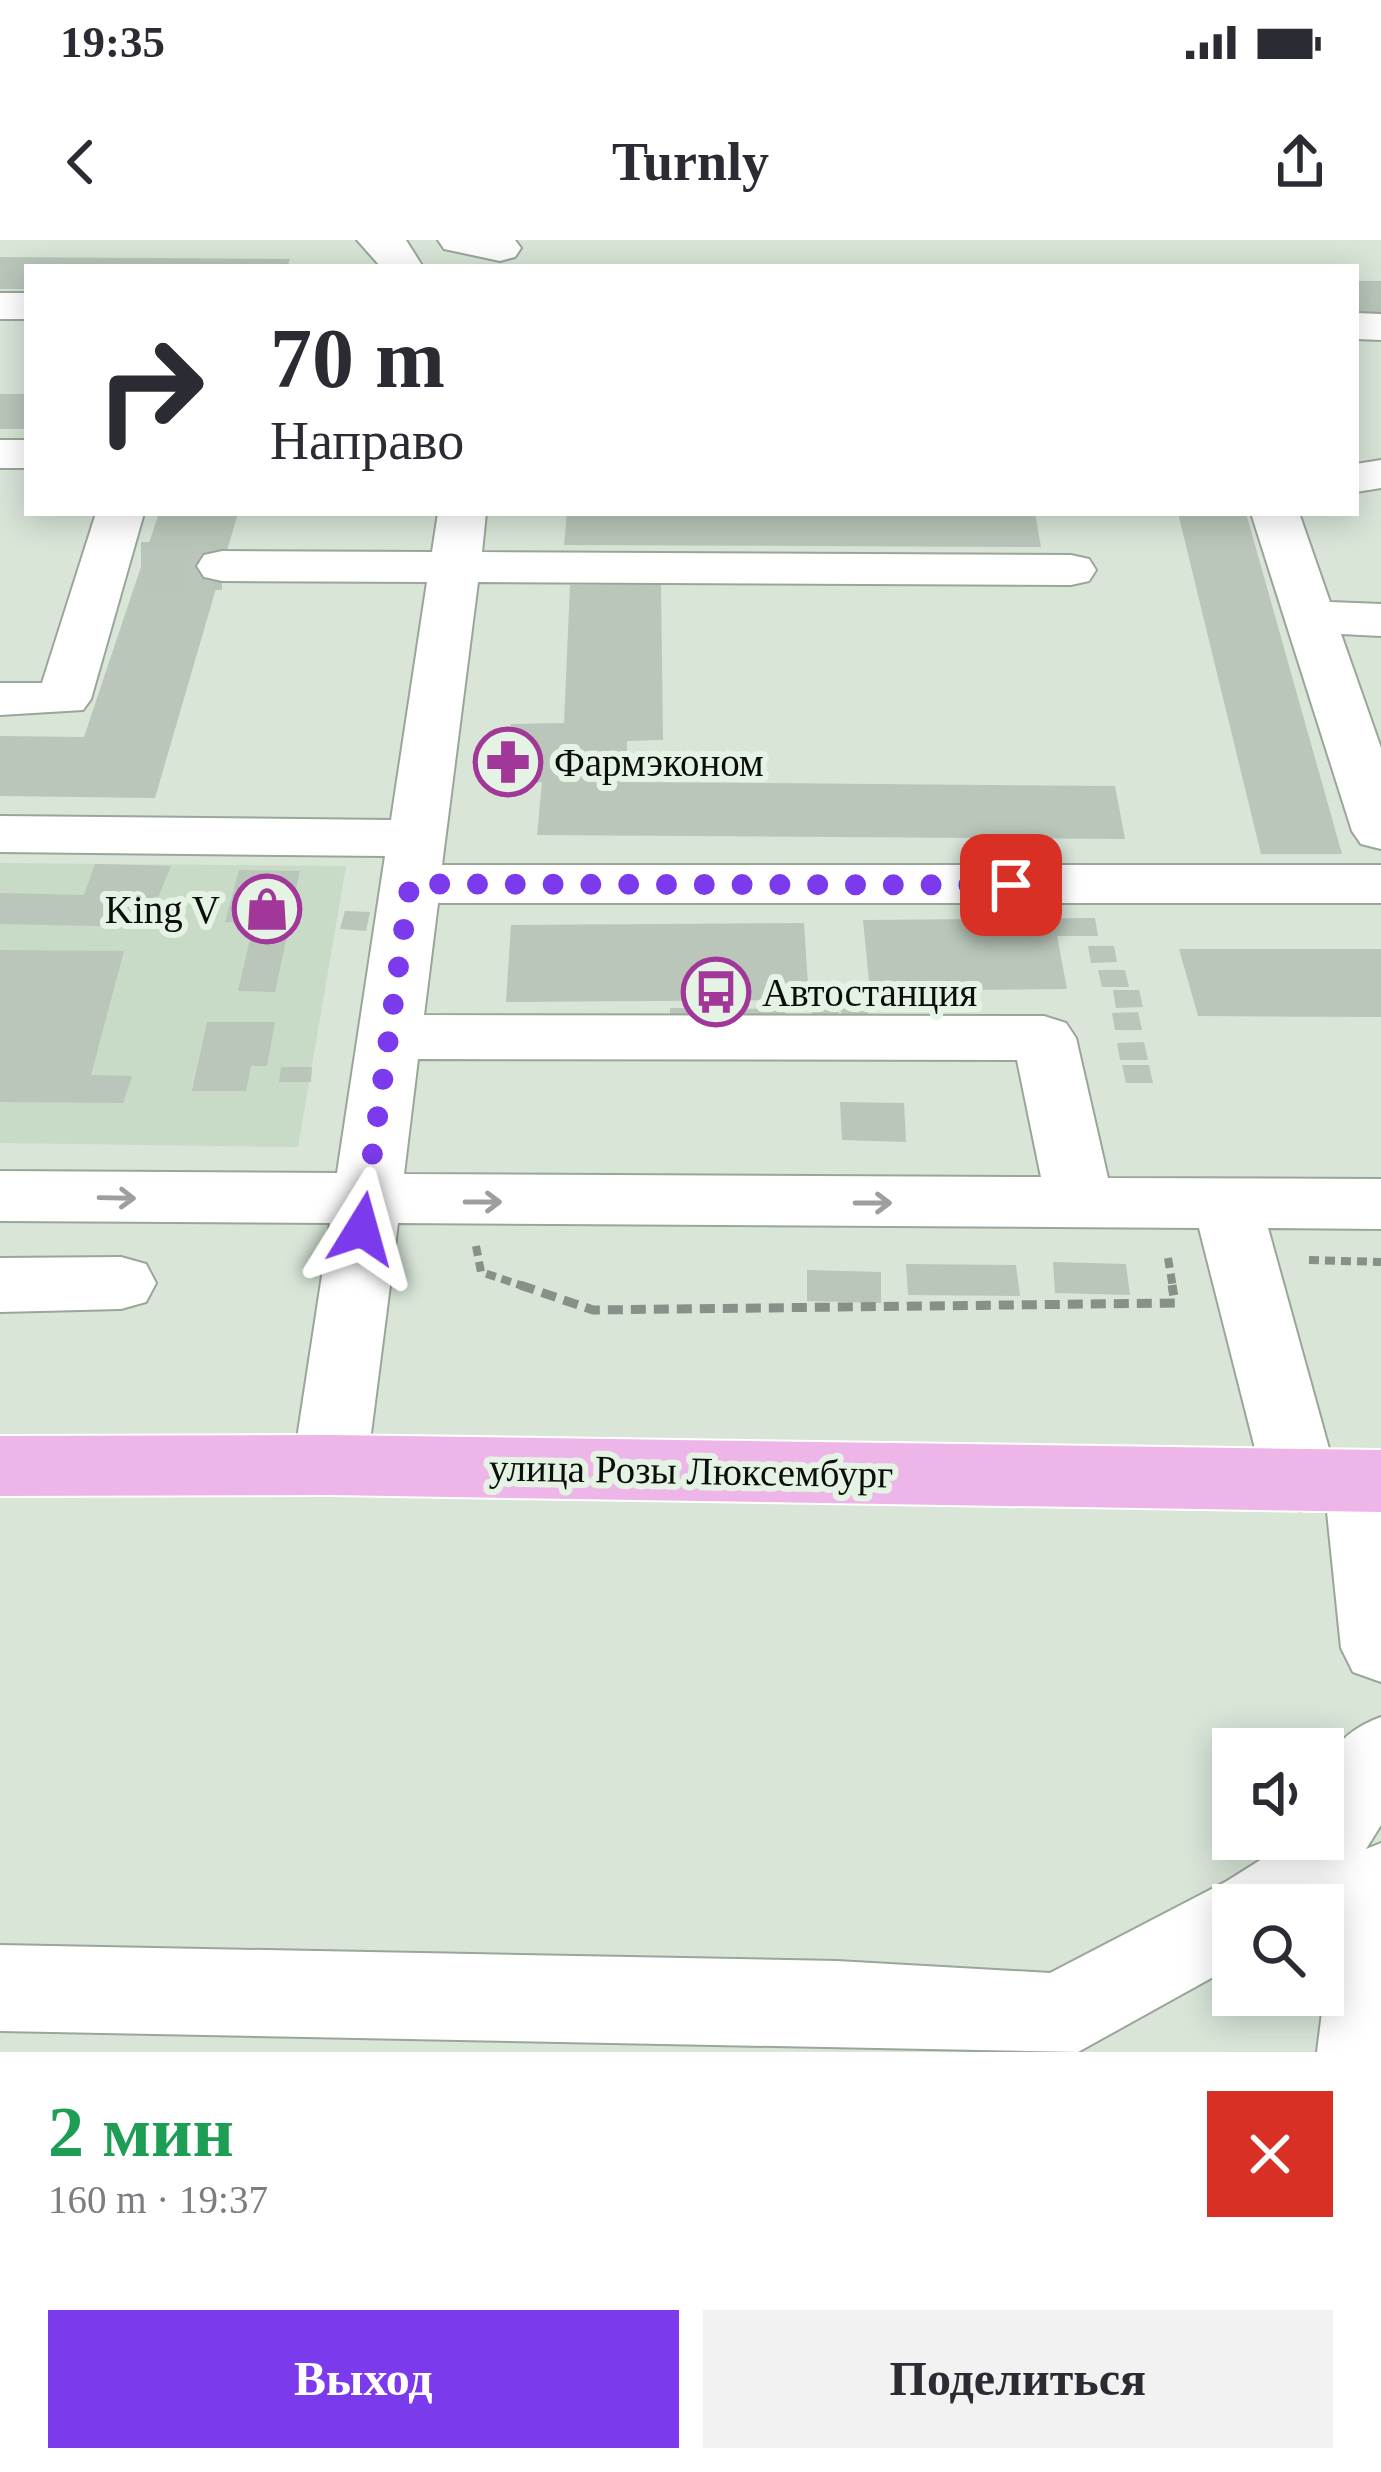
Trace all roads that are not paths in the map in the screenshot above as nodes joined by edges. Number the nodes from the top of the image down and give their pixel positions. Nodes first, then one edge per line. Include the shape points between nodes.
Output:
1 (378, 240) edge
2 (400, 264) edge
3 (120, 516) edge
4 (1276, 516) edge
5 (458, 540) edge
6 (222, 566) tunnel mouth
7 (1071, 570) dead end
8 (1308, 617) junction
9 (1381, 620) edge
10 (0, 699) edge
11 (1381, 831) edge
12 (0, 834) edge
13 (413, 861) junction
14 (1381, 884) edge
15 (386, 1037) junction
16 (0, 1196) edge
17 (366, 1202) junction
18 (1080, 1203) junction
19 (1227, 1203) junction
20 (1381, 1204) edge
21 (121, 1283) dead end
22 (0, 1285) edge
23 (330, 1465) junction
24 (0, 1466) edge
25 (1348, 1480) edge
26 (1381, 1648) edge
27 (1381, 1754) edge
28 (1381, 1883) edge
29 (1294, 1884) edge
30 (1212, 1932) edge
31 (0, 1988) edge
32 (1031, 2034) edge
33 (1362, 2052) edge

1 - 2 street
3 - 10 street via 123,566 64,699
4 - 8 street
5 - 6 street
5 - 7 street
5 - 13 street
8 - 9 street
8 - 11 street
12 - 13 street
13 - 14 street
13 - 15 street
15 - 17 street
15 - 18 street via 1044,1038
16 -> 17 street
17 -> 18 street
17 - 23 street
18 - 19 street
19 - 20 street
19 - 25 street
21 - 22 street
23 - 24 main road, улица Розы Люксембург
23 - 25 main road, улица Розы Люксембург
25 - 26 street
27 - 29 street
28 - 33 street
30 - 32 street
31 - 32 street via 837,2004

